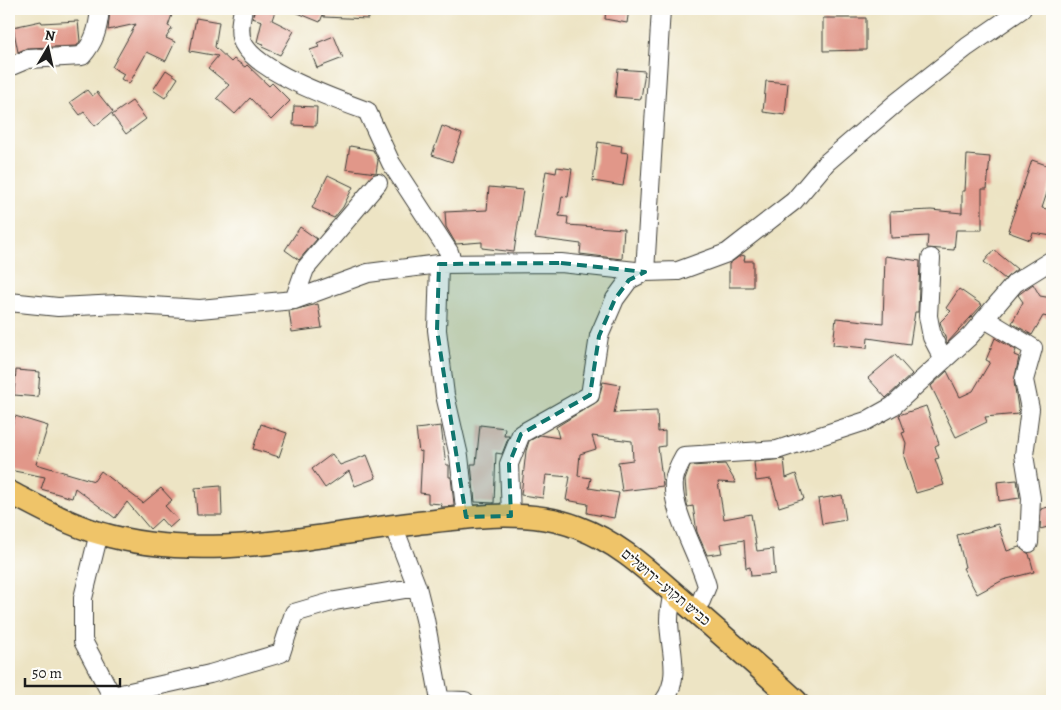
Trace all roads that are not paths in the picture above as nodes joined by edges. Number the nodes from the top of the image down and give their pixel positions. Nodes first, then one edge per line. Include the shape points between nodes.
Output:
1 (100, 9) edge
2 (243, 9) edge
3 (661, 9) edge
4 (1022, 9) edge
5 (9, 67) edge
6 (378, 183) dead end
7 (931, 258) dead end
8 (1052, 260) edge
9 (446, 264) junction
10 (645, 272) junction
11 (294, 300) junction
12 (9, 302) edge
13 (984, 319) junction
14 (944, 360) junction
15 (9, 492) edge
16 (511, 516) junction
17 (466, 517) junction
18 (393, 526) junction
19 (99, 533) junction
20 (1030, 544) dead end
21 (417, 587) junction
22 (673, 592) junction
23 (692, 608) junction
24 (440, 701) edge
25 (465, 701) edge
26 (664, 701) edge
27 (796, 701) edge

1 - 5 street via 98,32 92,46 82,56 28,59
2 - 9 street via 240,30 243,43 255,57 309,90 367,110 391,163 449,252
3 - 10 street
4 - 10 street via 967,47 898,102 826,163 794,201 727,253 678,271
6 - 11 street via 304,269
7 - 14 street via 928,316 932,337
8 - 13 street via 1015,283
9 - 10 street via 560,263
9 - 11 street via 368,274
9 - 17 street via 437,330
10 - 16 street via 629,280 615,299 599,336 590,395 521,434 509,464
11 - 12 street via 200,309 119,304 58,307
13 - 14 street
13 - 20 street via 1033,348 1024,380 1030,409 1024,455 1031,498
14 - 23 street via 893,406 866,421 776,450 684,456 674,482 681,520 707,586 700,601
15 - 19 main road, כביש תקוע–ירושלים
16 - 17 main road, כביש תקוע–ירושלים
16 - 22 main road, כביש תקוע–ירושלים via 558,522 601,537 633,557
17 - 18 main road, כביש תקוע–ירושלים
18 - 19 main road, כביש תקוע–ירושלים via 243,545 165,546
18 - 21 street
19 - 21 street via 83,598 83,641 112,696 210,674 281,653 294,613 335,601
21 - 24 street
22 - 23 main road, כביש תקוע–ירושלים
22 - 26 street via 669,620 674,663 672,689
23 - 27 main road, כביש תקוע–ירושלים
24 - 25 street

